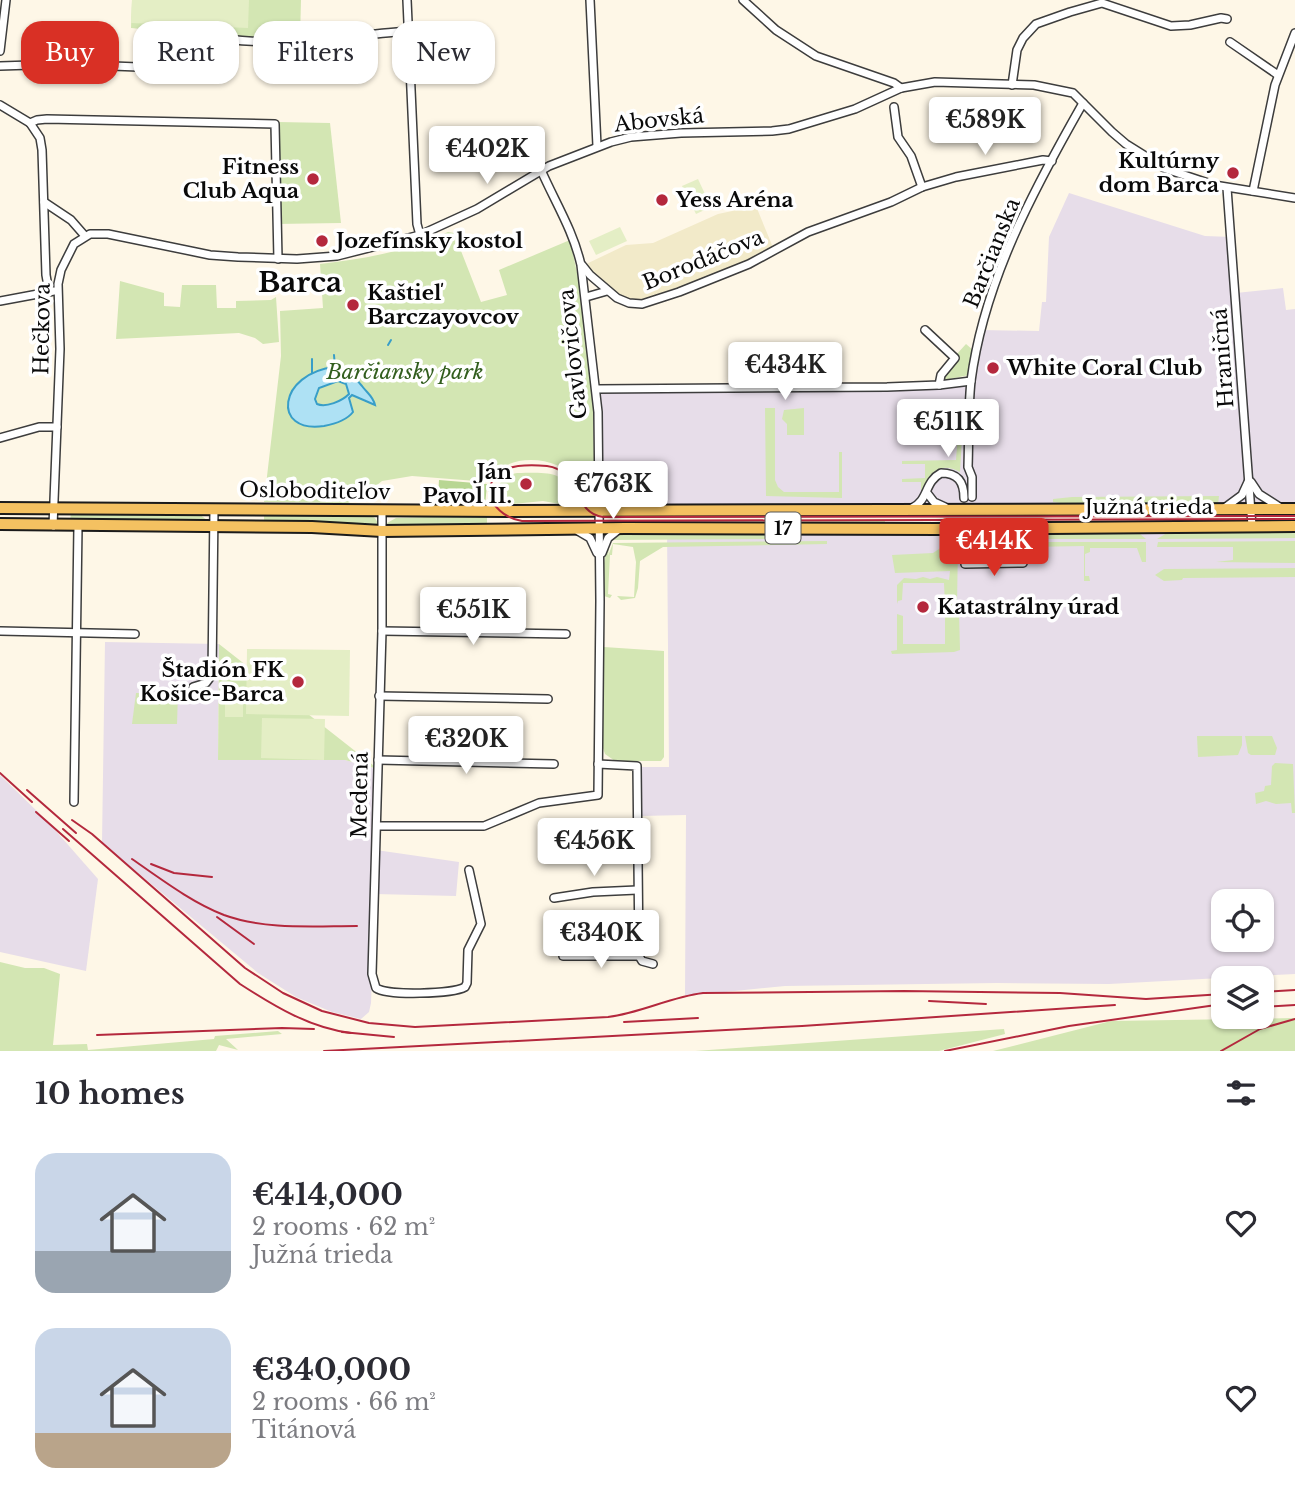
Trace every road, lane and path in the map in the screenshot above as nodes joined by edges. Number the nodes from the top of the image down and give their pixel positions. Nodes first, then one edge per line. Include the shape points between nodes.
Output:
1 (6, 0) edge
2 (407, 0) edge
3 (590, 0) edge
4 (743, 0) edge
5 (1104, 2) edge
6 (1227, 19) dead end
7 (408, 21) edge
8 (392, 33) edge
9 (1295, 35) edge
10 (239, 39) edge
11 (1230, 42) dead end
12 (0, 51) edge
13 (0, 66) edge
14 (133, 67) edge
15 (1278, 75) junction
16 (410, 84) edge
17 (1012, 85) junction
18 (901, 88) junction
19 (1083, 103) junction
20 (0, 105) edge
21 (894, 107) dead end
22 (30, 123) junction
23 (597, 146) junction
24 (1052, 161) junction
25 (541, 170) junction
26 (922, 187) junction
27 (1227, 188) junction
28 (1253, 191) junction
29 (1295, 198) edge
30 (44, 202) junction
31 (420, 235) junction
32 (85, 236) junction
33 (278, 259) junction
34 (582, 265) junction
35 (58, 290) junction
36 (607, 291) junction
37 (49, 292) junction
38 (586, 297) junction
39 (0, 300) edge
40 (925, 330) dead end
41 (971, 381) junction
42 (939, 385) junction
43 (597, 389) junction
44 (57, 427) junction
45 (0, 438) edge
46 (1249, 478) junction
47 (598, 483) junction
48 (927, 493) junction
49 (0, 508) edge
50 (54, 509) junction
51 (214, 509) junction
52 (908, 509) junction
53 (950, 509) junction
54 (1223, 509) junction
55 (1251, 509) junction
56 (1282, 509) junction
57 (1295, 509) edge
58 (382, 511) junction
59 (568, 511) junction
60 (598, 511) junction
61 (629, 511) junction
62 (0, 524) edge
63 (53, 526) junction
64 (78, 526) junction
65 (214, 526) junction
66 (1252, 526) junction
67 (1295, 526) edge
68 (999, 527) junction
69 (1043, 527) junction
70 (625, 528) junction
71 (574, 529) junction
72 (599, 529) junction
73 (382, 531) junction
74 (1023, 541) junction
75 (965, 542) tunnel mouth
76 (600, 561) junction
77 (0, 631) edge
78 (382, 631) junction
79 (76, 633) junction
80 (135, 634) dead end
81 (566, 634) dead end
82 (193, 687) dead end
83 (379, 696) junction
84 (548, 699) dead end
85 (378, 760) junction
86 (554, 764) dead end
87 (598, 764) junction
88 (74, 802) dead end
89 (377, 825) junction
90 (469, 870) dead end
91 (637, 890) junction
92 (554, 898) dead end
93 (563, 956) dead end
94 (639, 956) junction
95 (653, 964) dead end

1 - 12 street
2 - 7 street
3 - 23 street
4 - 18 street via 775,30 816,56
5 - 6 street via 1171,26
5 - 17 street via 1029,30 1017,50
8 - 10 street
9 - 15 street
11 - 15 street
13 - 14 street
15 - 28 street
16 - 31 street
17 - 18 street, Abovská via 935,82
17 - 19 street, Abovská via 1065,90
18 - 23 street, Abovská via 855,109 789,129 639,136
19 - 24 street, Barčianska
19 - 27 street via 1148,159 1184,176
20 - 22 street
21 - 26 street via 898,137
22 - 30 street via 40,138
22 - 33 street via 47,119 275,124
23 - 25 street, Abovská
24 - 26 street, Borodáčova
24 - 41 street, Barčianska via 1001,268 986,310
25 - 31 street, Abovská via 467,214
25 - 34 street, Gavlovičova via 572,232
26 - 36 street, Borodáčova via 808,232 749,264 656,301 635,304
27 - 28 street
27 - 46 street, Hraničná
28 - 29 street
30 - 32 street
30 - 37 street
31 - 33 street, Abovská via 337,256
32 - 33 street, Abovská via 108,234 210,254
32 - 35 street, Hečkova via 70,250
34 - 36 street, Borodáčova
34 - 38 street, Gavlovičova
35 - 37 street
35 - 44 street, Hečkova
36 - 38 street
37 - 39 street
38 - 43 street, Gavlovičova
40 - 42 street via 955,358
41 - 42 street
41 - 48 street, Barčianska via 968,497 962,482 945,473 934,477
42 - 43 street
43 - 47 street, Gavlovičova
44 - 45 street
44 - 50 street, Hečkova
46 - 54 street via 1242,495
46 - 55 street, Hraničná
46 - 56 street via 1259,494
47 - 59 street via 587,500
47 - 60 street, Gavlovičova
47 - 61 street via 614,503
48 - 52 street via 920,504
48 - 53 street
49 - 50 main road, Osloboditeľov / 17
50 - 51 main road, Osloboditeľov / 17
50 - 63 street, Hečkova
51 - 58 main road, Osloboditeľov / 17
51 - 65 street
52 - 53 main road, Južná trieda / 17
52 - 61 main road, Južná trieda / 17
53 - 54 main road, Južná trieda / 17
54 - 55 main road, Južná trieda / 17
55 - 56 main road, Južná trieda / 17
55 - 66 street, Hraničná
56 - 57 main road, Južná trieda / 17
58 - 59 main road, Osloboditeľov / 17
58 - 73 street, Medená
59 - 60 main road, Osloboditeľov / 17
60 - 61 main road, Osloboditeľov / 17
60 - 72 street, Gavlovičova
62 - 63 main road, Osloboditeľov / 17
63 - 64 main road, Osloboditeľov / 17
64 - 65 main road, Osloboditeľov / 17
64 - 79 street
65 - 73 main road, Osloboditeľov / 17
65 - 82 street via 212,675 206,683
66 - 67 main road, Južná trieda / 17
66 - 69 main road, Južná trieda / 17
68 - 69 main road, Južná trieda / 17
68 - 70 main road, Južná trieda / 17
68 - 74 street
69 - 74 street via 1030,531
70 - 72 main road, Osloboditeľov / 17
70 - 76 street via 610,535
71 - 72 main road, Osloboditeľov / 17
71 - 73 main road, Osloboditeľov / 17
71 - 76 street via 590,538
72 - 76 street, Gavlovičova
73 - 78 street, Medená
74 - 75 street via 1023,563 965,564
76 - 87 street, Gavlovičova
77 - 79 street
78 - 81 street
78 - 83 street, Medená
79 - 80 street
79 - 88 street
83 - 84 street
83 - 85 street, Medená
85 - 86 street
85 - 89 street, Medená
87 - 89 street, Gavlovičova via 597,795 539,803 484,826
87 - 91 street via 637,766
89 - 90 street, Medená via 373,982 382,991 465,987 468,950 481,924
91 - 92 street
91 - 94 street
93 - 94 street
94 - 95 street

